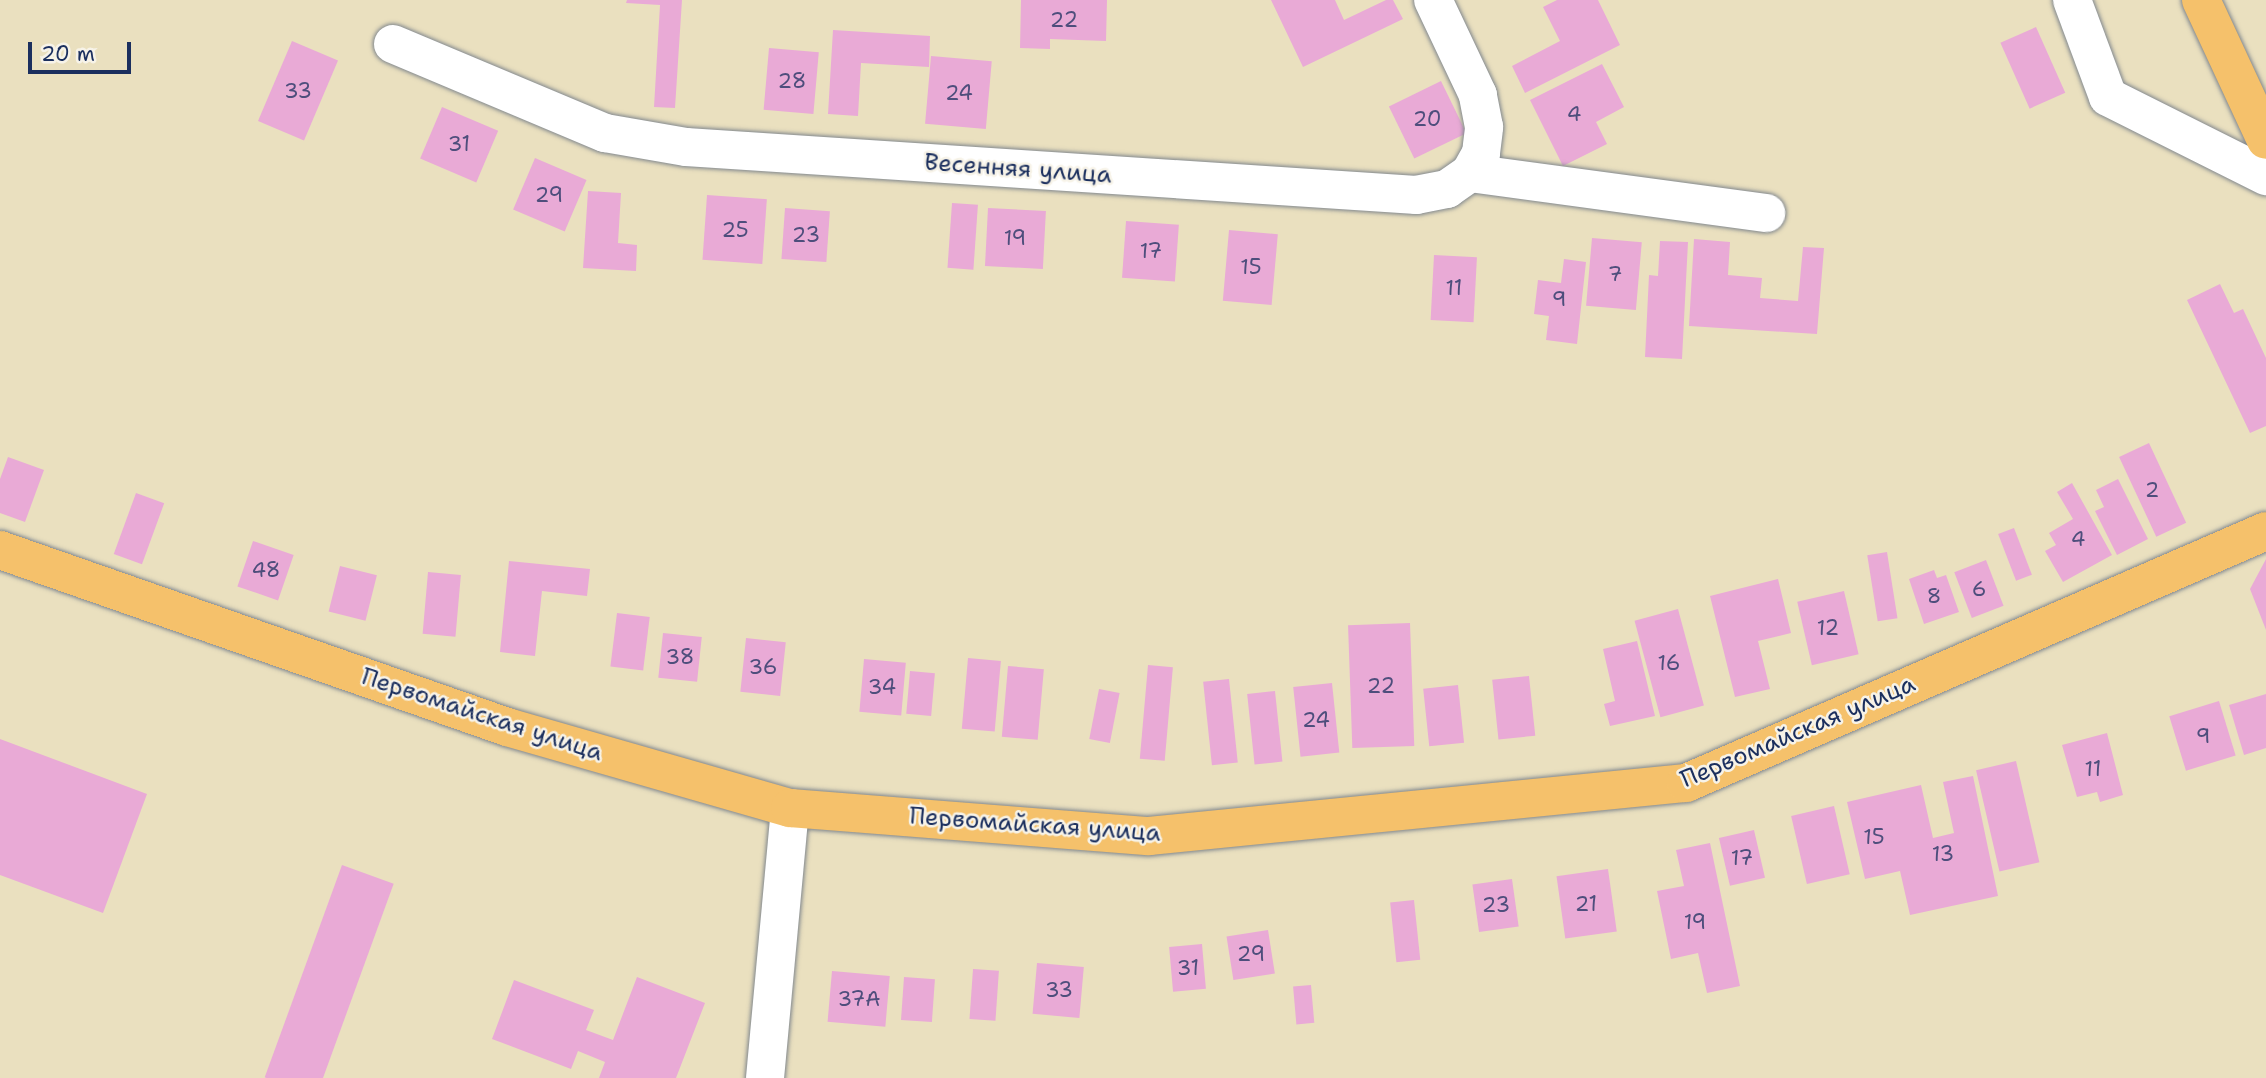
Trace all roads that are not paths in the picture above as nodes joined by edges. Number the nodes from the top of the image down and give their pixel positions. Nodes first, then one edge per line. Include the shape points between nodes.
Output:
1 (1433, 0) edge
2 (2071, 0) edge
3 (2201, 0) edge
4 (393, 44) dead end
5 (2266, 140) edge
6 (1470, 173) junction
7 (2266, 176) edge
8 (1766, 214) dead end
9 (2266, 530) edge
10 (0, 550) edge
11 (790, 808) junction
12 (765, 1078) edge

1 - 6 street via 1478,95 1484,127 1481,153
2 - 7 street via 2108,97
3 - 5 main road
4 - 6 street, Весенняя улица via 605,133 686,147 1416,195 1447,189
6 - 8 street
9 - 11 main road, Первомайская улица via 1686,783 1149,836
10 - 11 main road, Первомайская улица via 507,727
11 - 12 street

